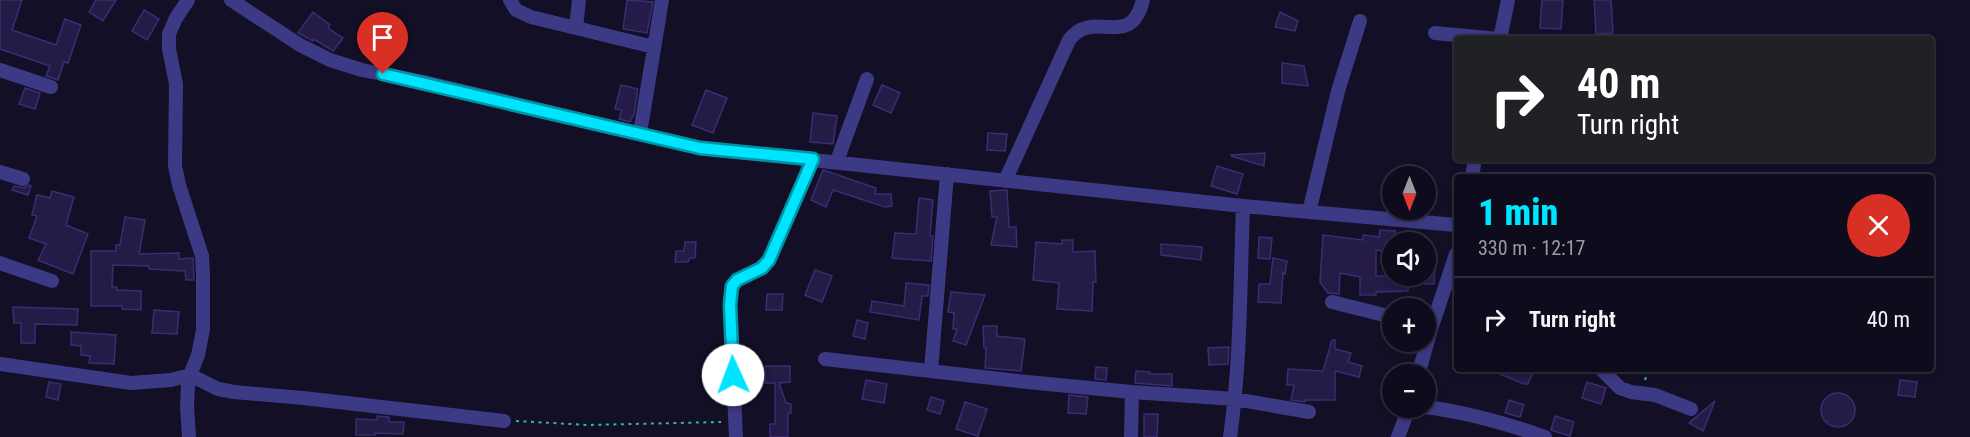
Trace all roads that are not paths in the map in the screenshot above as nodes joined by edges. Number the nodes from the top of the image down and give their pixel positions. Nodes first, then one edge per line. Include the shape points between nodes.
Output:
1 (188, 0) edge
2 (231, 0) edge
3 (510, 0) edge
4 (579, 0) edge
5 (662, 0) edge
6 (1143, 0) edge
7 (1508, 0) edge
8 (1360, 21) dead end
9 (576, 28) junction
10 (1435, 33) dead end
11 (1467, 36) edge
12 (1500, 36) edge
13 (654, 47) junction
14 (0, 70) edge
15 (867, 79) dead end
16 (51, 87) dead end
17 (640, 133) junction
18 (813, 159) junction
19 (837, 161) junction
20 (0, 172) edge
21 (946, 174) junction
22 (23, 179) dead end
23 (1005, 181) junction
24 (1243, 206) junction
25 (1309, 213) junction
26 (1454, 225) edge
27 (1454, 259) edge
28 (0, 263) edge
29 (52, 280) dead end
30 (1332, 302) dead end
31 (1436, 305) edge
32 (1382, 314) edge
33 (825, 359) dead end
34 (0, 364) edge
35 (931, 371) junction
36 (1604, 372) edge
37 (190, 375) junction
38 (1132, 392) junction
39 (1235, 399) junction
40 (1436, 408) edge
41 (1691, 409) dead end
42 (1309, 412) dead end
43 (1405, 418) edge
44 (504, 421) road end
45 (189, 437) edge
46 (736, 437) edge
47 (1131, 437) edge
48 (1230, 437) edge
49 (1398, 437) edge
50 (1545, 437) edge

1 - 37 street via 170,34 170,49 176,84 175,166 202,256 203,330
2 - 17 street via 330,60
3 - 9 street via 516,10 531,17
4 - 9 street
5 - 13 street
6 - 23 street via 1141,10 1128,26 1082,27 1069,40
7 - 12 street
8 - 25 street via 1338,91
9 - 13 street
10 - 11 street
13 - 17 street
14 - 16 street
15 - 19 street
17 - 18 street via 700,148
18 - 19 street
18 - 46 street via 769,260 732,286
19 - 21 street
20 - 22 street
21 - 23 street
21 - 35 street
23 - 24 street
24 - 25 street
24 - 39 street
25 - 26 street
27 - 31 street
28 - 29 street
30 - 32 street
33 - 35 street
34 - 37 street via 131,383
35 - 38 street
36 - 41 street via 1620,388 1655,395
37 - 44 street via 234,392
37 - 45 street
38 - 39 street
38 - 47 street
39 - 42 street
39 - 48 street
40 - 50 street via 1512,425
43 - 49 street

